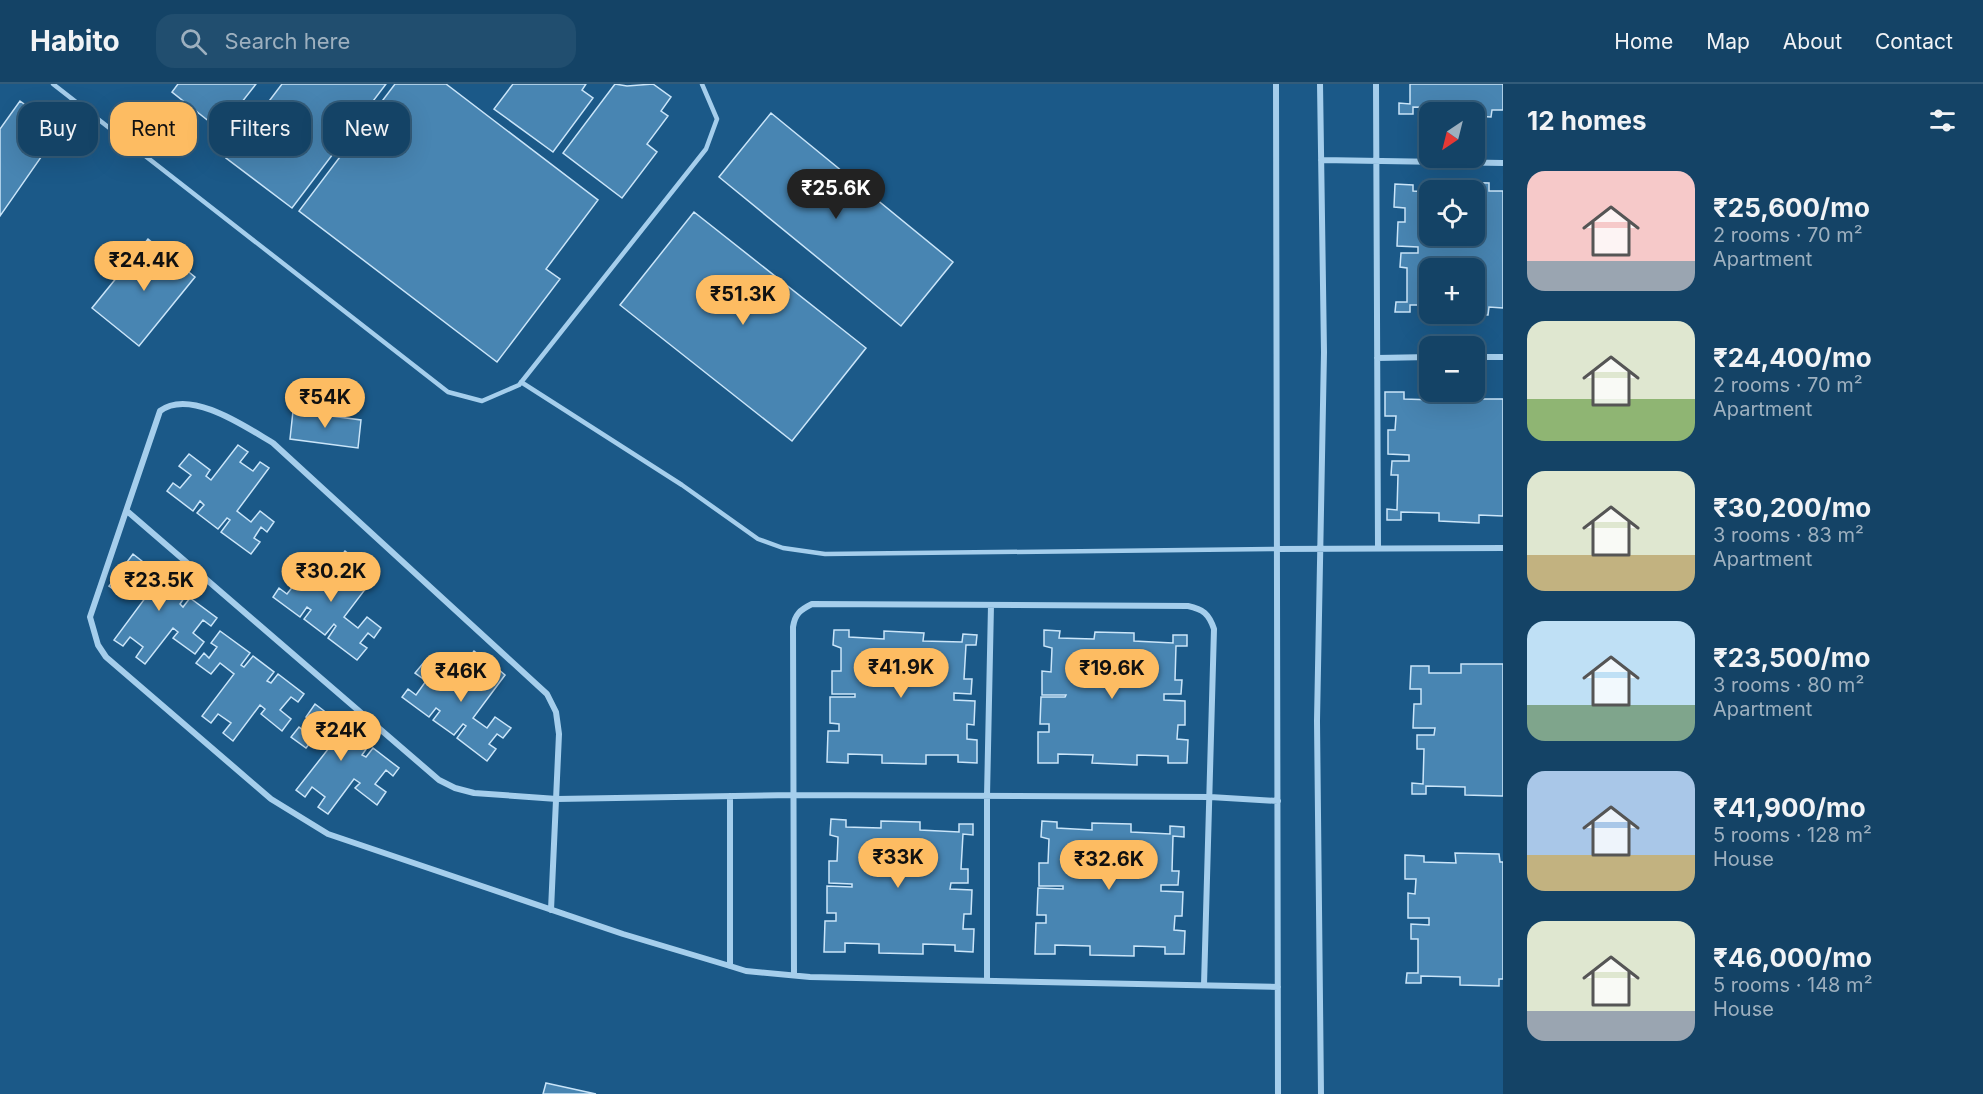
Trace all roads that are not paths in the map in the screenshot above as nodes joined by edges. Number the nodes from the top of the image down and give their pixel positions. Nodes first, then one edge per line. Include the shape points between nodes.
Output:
1 (52, 84) edge
2 (702, 84) edge
3 (1276, 84) edge
4 (1320, 84) edge
5 (1376, 84) edge
6 (1321, 160) junction
7 (1376, 160) junction
8 (1503, 163) edge
9 (1419, 357) edge
10 (1485, 357) edge
11 (1503, 357) edge
12 (1377, 358) junction
13 (521, 382) junction
14 (127, 511) junction
15 (1319, 548) junction
16 (1378, 548) junction
17 (1503, 548) edge
18 (1277, 549) junction
19 (991, 605) junction
20 (794, 795) junction
21 (730, 796) junction
22 (987, 796) junction
23 (1210, 797) junction
24 (557, 799) junction
25 (1278, 801) junction
26 (551, 909) junction
27 (730, 966) junction
28 (794, 975) junction
29 (987, 981) junction
30 (1204, 985) junction
31 (1278, 987) junction
32 (1278, 1094) edge
33 (1321, 1094) edge

1 - 13 lane via 448,392 482,401
2 - 13 lane via 717,119 706,149
3 - 18 street
4 - 6 street
5 - 7 street
6 - 7 street
6 - 15 street
7 - 8 street
7 - 12 street
9 - 12 street
10 - 11 street
12 - 16 street
13 - 18 lane via 682,485 758,539 783,548 825,554
14 - 24 street via 439,780 474,793
14 - 24 street via 160,411 168,405 213,410 273,443 547,694 556,712 559,734
14 - 26 street via 90,617 106,657 271,799 300,819 361,846
15 - 16 street
15 - 18 street
15 - 33 street
16 - 17 street
18 - 25 street
19 - 20 street via 812,604 802,609 795,616 793,627
19 - 22 street
19 - 23 street via 1188,606 1210,617 1214,629
20 - 21 street
20 - 22 street
20 - 28 street
21 - 24 street
21 - 27 street
22 - 23 street
22 - 29 street
23 - 25 street
23 - 30 street
24 - 26 street
25 - 31 street
26 - 27 street
27 - 28 street
28 - 29 street
29 - 30 street
30 - 31 street
31 - 32 street

